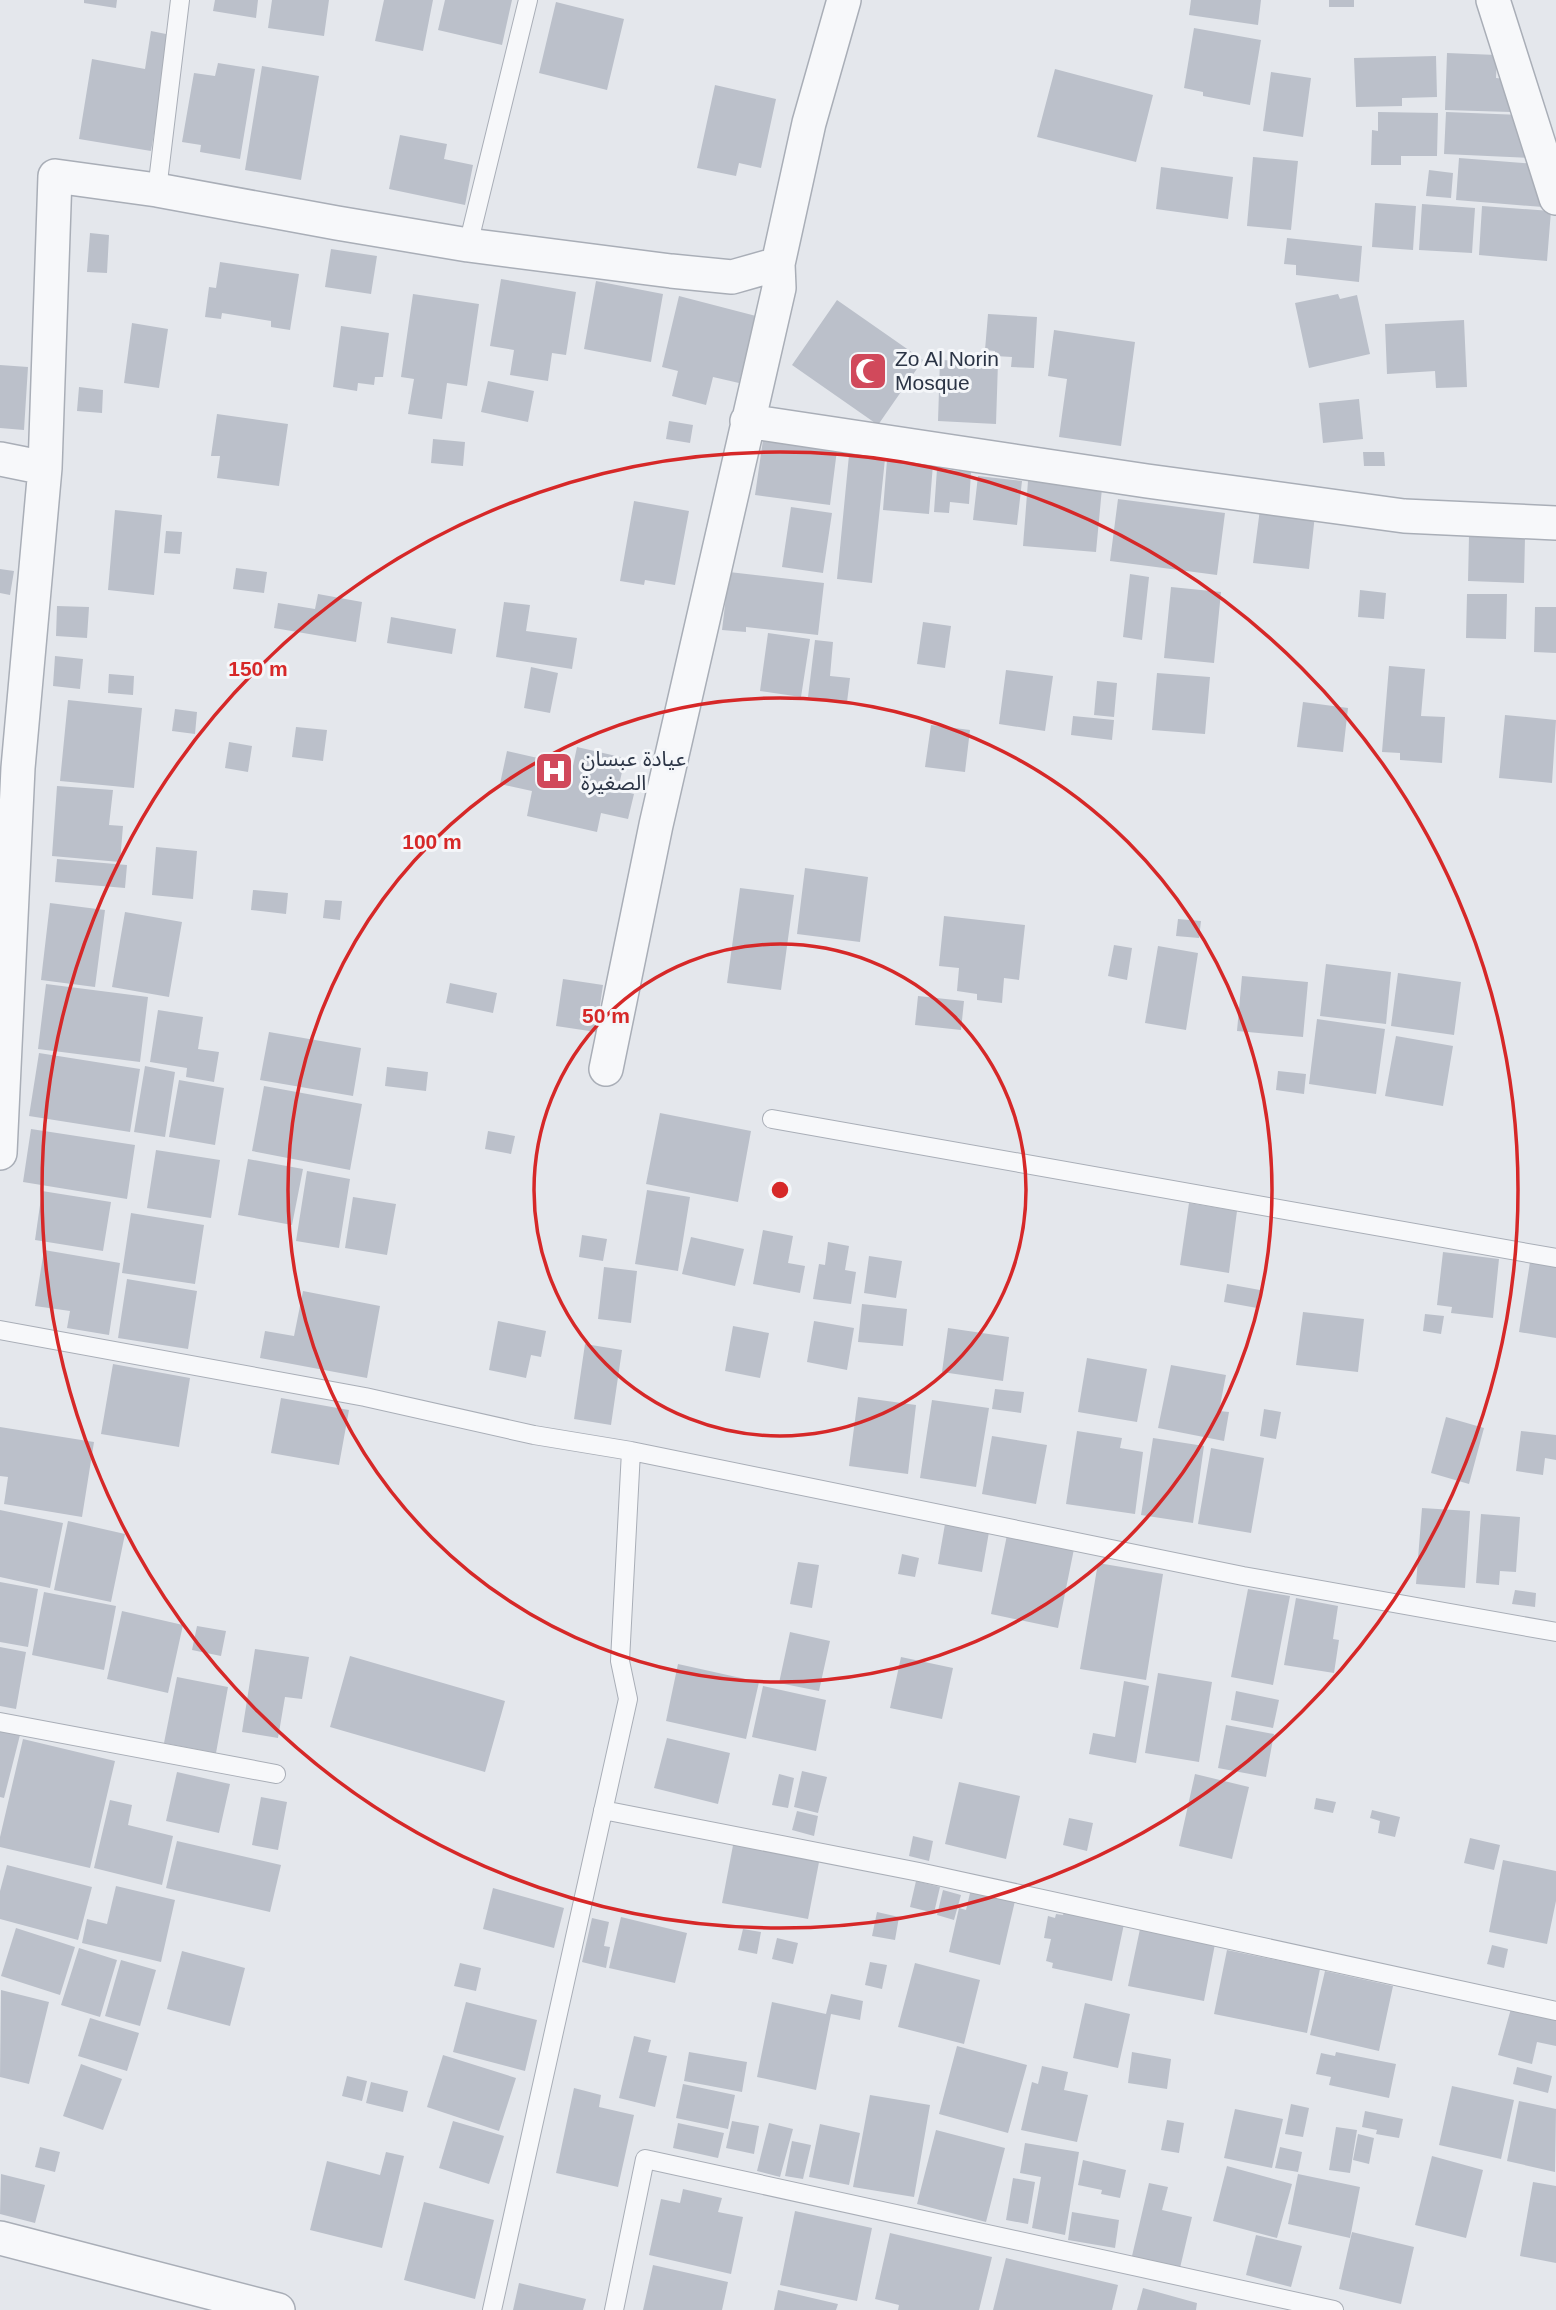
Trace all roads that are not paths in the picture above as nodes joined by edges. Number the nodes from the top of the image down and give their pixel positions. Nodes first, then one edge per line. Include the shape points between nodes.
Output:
1 (180, 0) edge
2 (528, 0) edge
3 (844, 0) edge
4 (1493, 0) edge
5 (157, 190) junction
6 (1556, 198) edge
7 (468, 244) junction
8 (778, 264) junction
9 (747, 421) junction
10 (0, 459) edge
11 (45, 468) junction
12 (1556, 523) edge
13 (606, 1069) dead end
14 (772, 1119) dead end
15 (0, 1153) edge
16 (1556, 1258) edge
17 (0, 1330) edge
18 (631, 1451) junction
19 (1556, 1632) edge
20 (0, 1722) edge
21 (276, 1774) dead end
22 (603, 1810) junction
23 (1556, 2011) edge
24 (0, 2238) edge
25 (278, 2310) edge
26 (492, 2310) edge
27 (614, 2310) edge
28 (1334, 2310) edge

1 - 5 lane
2 - 7 lane
3 - 8 street via 809,123
4 - 6 street
5 - 7 street
5 - 11 street via 55,176
7 - 8 street via 732,277
8 - 9 street via 779,288
9 - 12 street via 1404,516
9 - 13 street
10 - 11 street
11 - 15 street via 18,768
14 - 16 lane
17 - 18 lane
18 - 19 lane via 1243,1576
18 - 22 lane via 620,1661 628,1699
20 - 21 lane
22 - 23 lane via 919,1872
22 - 26 lane
24 - 25 street
27 - 28 lane via 645,2158

